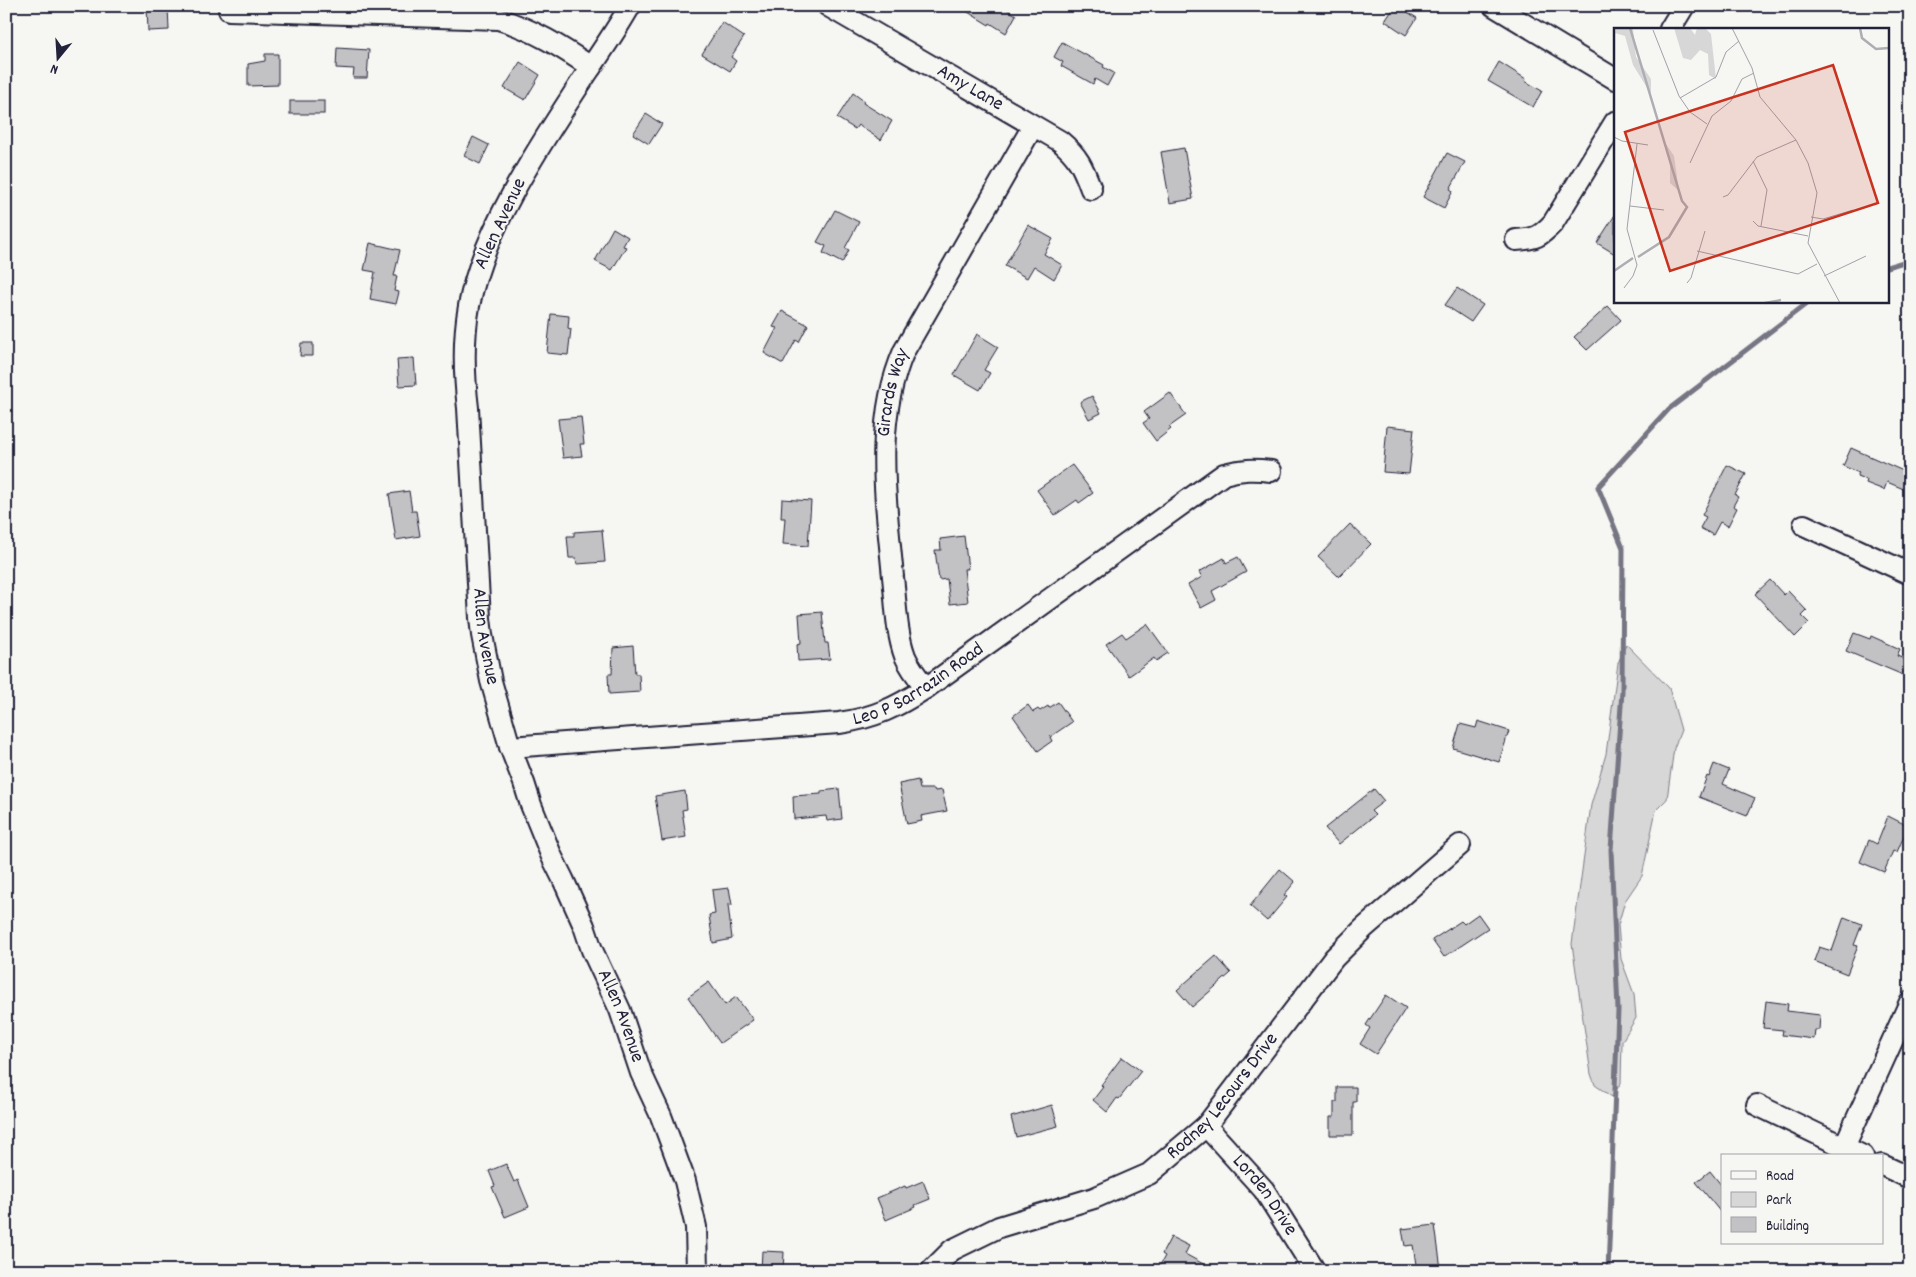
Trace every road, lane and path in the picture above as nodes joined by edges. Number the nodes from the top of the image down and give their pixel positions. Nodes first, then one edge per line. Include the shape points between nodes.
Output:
1 (630, 6) edge
2 (828, 6) edge
3 (1494, 6) edge
4 (1684, 6) edge
5 (229, 10) dead end
6 (1671, 28) edge
7 (591, 67) junction
8 (1614, 78) edge
9 (1614, 124) edge
10 (1033, 126) junction
11 (1091, 189) dead end
12 (1516, 240) dead end
13 (1271, 471) dead end
14 (1804, 525) dead end
15 (1910, 574) edge
16 (926, 688) junction
17 (510, 747) junction
18 (1460, 845) dead end
19 (1910, 1002) edge
20 (1757, 1105) dead end
21 (1206, 1126) junction
22 (1844, 1146) junction
23 (1859, 1154) edge
24 (1884, 1166) edge
25 (1910, 1178) edge
26 (697, 1271) edge
27 (931, 1271) edge
28 (1316, 1271) edge

1 - 7 street, Allen Avenue
2 - 10 street, Amy Lane
3 - 8 street
4 - 6 street
5 - 7 street via 498,19 544,36
7 - 17 street, Allen Avenue via 533,158 491,236 475,282 465,335 482,635
9 - 12 street via 1553,223 1532,239
10 - 11 street, Amy Lane via 1074,153
10 - 16 street, Girards Way via 904,351 886,408 885,478 897,615 905,654
13 - 16 street, Leo P Sarrazin Road via 1255,469 1224,474
14 - 15 street
16 - 17 street, Leo P Sarrazin Road via 862,720
17 - 26 street, Allen Avenue via 552,857 620,1010 641,1073 685,1181 696,1227
18 - 21 street, Rodney Lecours Drive via 1334,958
19 - 22 street
20 - 22 street
21 - 27 street, Rodney Lecours Drive via 1149,1174 1094,1198 999,1227 952,1250
21 - 28 street, Lorden Drive via 1264,1190
22 - 23 street
24 - 25 street

